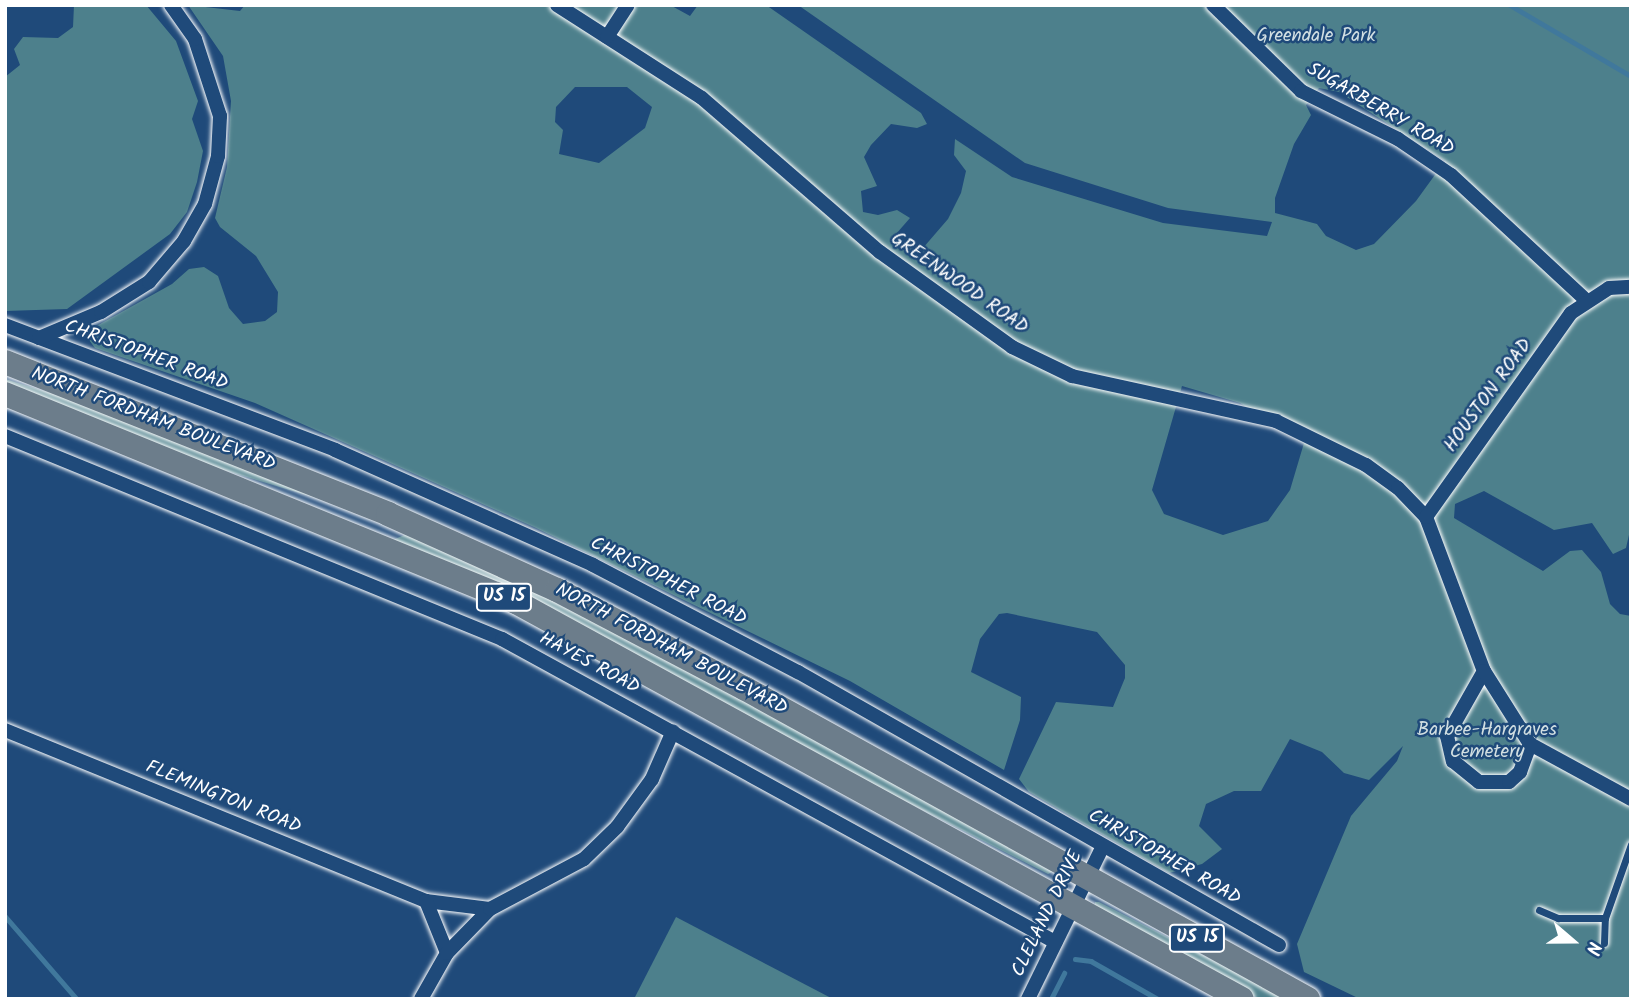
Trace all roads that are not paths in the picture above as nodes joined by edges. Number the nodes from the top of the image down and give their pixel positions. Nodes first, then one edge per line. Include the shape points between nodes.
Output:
1 (171, 5) edge
2 (557, 5) edge
3 (628, 5) edge
4 (1213, 5) edge
5 (607, 37) junction
6 (1631, 287) edge
7 (1586, 300) junction
8 (5, 325) edge
9 (39, 338) junction
10 (5, 362) edge
11 (31, 372) junction
12 (5, 375) edge
13 (5, 394) edge
14 (5, 436) edge
15 (394, 517) junction
16 (1426, 517) junction
17 (321, 520) junction
18 (1484, 671) junction
19 (5, 730) edge
20 (673, 732) junction
21 (1530, 744) junction
22 (1631, 799) edge
23 (1631, 844) edge
24 (1103, 846) junction
25 (1087, 877) junction
26 (426, 901) junction
27 (1073, 906) junction
28 (490, 909) junction
29 (1539, 910) dead end
30 (1605, 918) junction
31 (1055, 942) junction
32 (1604, 943) dead end
33 (1279, 945) dead end
34 (447, 953) junction
35 (421, 999) edge
36 (1028, 999) edge
37 (1242, 999) edge
38 (1308, 999) edge

1 - 9 street via 195,38 220,116 218,156 205,204 184,241 149,282 101,312
2 - 5 street, GREENWOOD ROAD
3 - 5 street
4 - 7 street, SUGARBERRY ROAD via 1301,91 1398,139 1451,175
5 - 16 street, GREENWOOD ROAD via 702,98 870,244 1012,347 1072,376 1276,421 1366,465 1398,488
6 - 7 street via 1609,289
7 - 16 street, HOUSTON ROAD via 1571,313
8 - 9 street, CHRISTOPHER ROAD
9 - 24 street, CHRISTOPHER ROAD via 335,450 581,559 726,632
10 - 11 highway, NORTH FORDHAM BOULEVARD / US 15
11 - 12 highway via 16,379
11 - 15 highway, NORTH FORDHAM BOULEVARD / US 15
13 - 17 highway, NORTH FORDHAM BOULEVARD / US 15
14 - 20 street, HAYES ROAD via 502,639
15 - 17 highway via 386,528
15 - 25 highway, NORTH FORDHAM BOULEVARD / US 15 via 637,631
16 - 18 street, GREENWOOD ROAD
17 - 27 highway, NORTH FORDHAM BOULEVARD / US 15 via 449,572 573,630
18 - 21 street, GREENWOOD ROAD
18 - 21 street via 1447,736 1453,761 1479,782 1509,782 1520,772
19 - 26 street, FLEMINGTON ROAD
20 - 28 street via 652,779 617,827 584,859
20 - 31 street, HAYES ROAD
21 - 22 street, GREENWOOD ROAD
23 - 30 lane
24 - 25 street, CLELAND DRIVE
24 - 33 street, CHRISTOPHER ROAD
25 - 27 street, CLELAND DRIVE
25 - 38 highway, NORTH FORDHAM BOULEVARD / US 15
26 - 28 street, FLEMINGTON ROAD
26 - 34 street
27 - 31 street, CLELAND DRIVE
27 - 37 highway, NORTH FORDHAM BOULEVARD / US 15
28 - 34 street
29 - 30 lane via 1558,918
30 - 32 lane
31 - 36 street, CLELAND DRIVE
34 - 35 street

